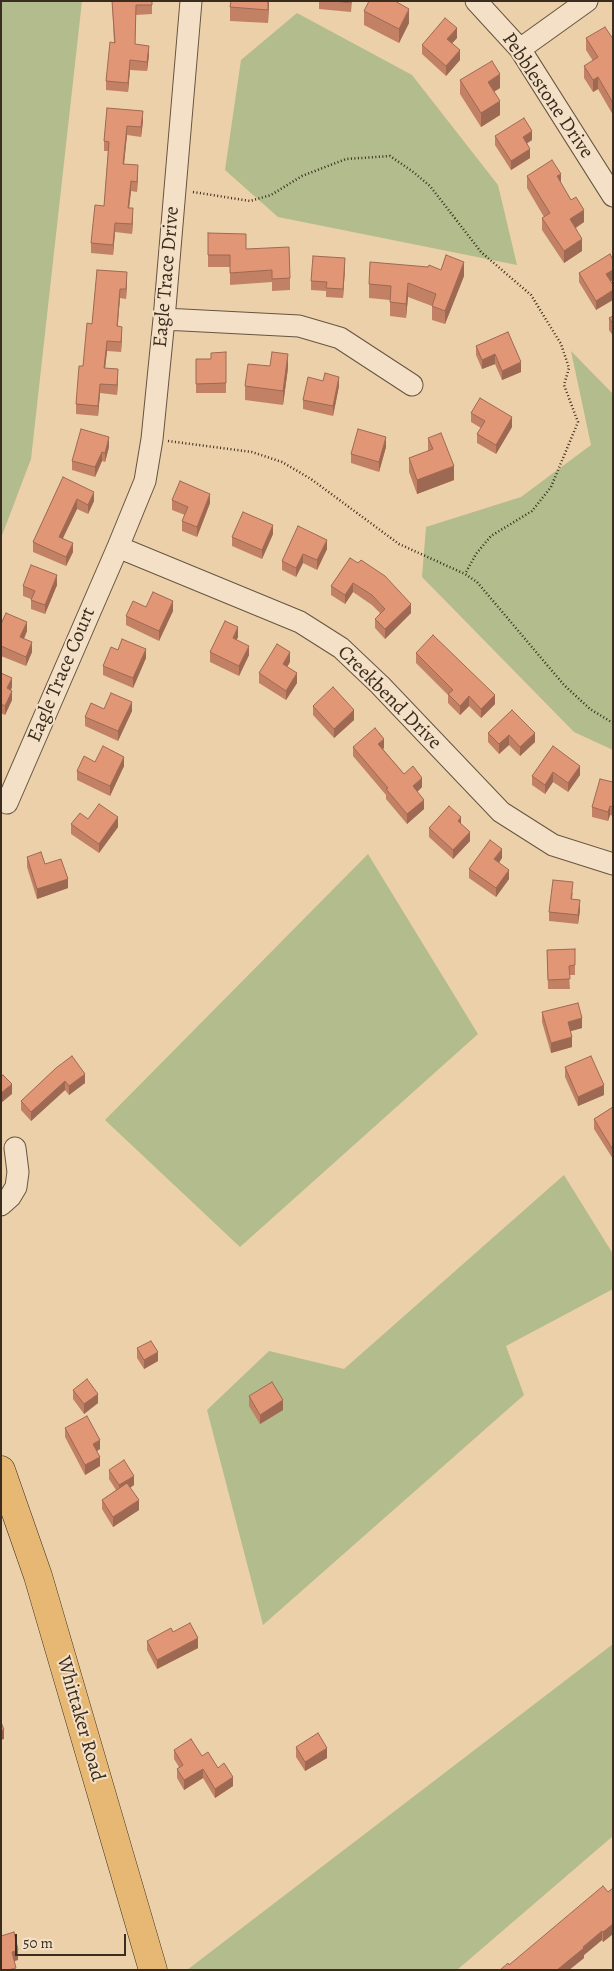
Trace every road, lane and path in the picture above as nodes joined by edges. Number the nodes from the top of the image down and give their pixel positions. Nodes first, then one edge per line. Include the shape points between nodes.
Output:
1 (191, 1) edge
2 (476, 1) edge
3 (587, 1) edge
4 (520, 49) junction
5 (175, 190) junction
6 (613, 196) edge
7 (164, 319) junction
8 (412, 386) dead end
9 (152, 439) junction
10 (118, 547) junction
11 (465, 574) junction
12 (613, 723) edge
13 (7, 804) dead end
14 (613, 864) edge
15 (15, 1148) dead end
16 (1, 1205) edge
17 (1, 1470) edge
18 (154, 1970) edge

1 - 5 street, Eagle Trace Drive
2 - 4 street, Pebblestone Drive
3 - 4 street
4 - 6 street, Pebblestone Drive
5 - 7 street, Eagle Trace Drive
5 - 11 path via 250,201 271,195 302,176 346,159 390,156 430,186 480,252 531,295 561,344 569,368 564,385 578,422 551,487 532,511 491,536
7 - 8 street via 299,326 340,338
7 - 9 street, Eagle Trace Drive
9 - 10 street, Eagle Trace Drive via 144,481
9 - 11 path via 252,452 282,462 311,479 399,544
10 - 13 street, Eagle Trace Court
10 - 14 street, Creekbend Drive via 300,622 341,648 501,812 553,845
11 - 12 path via 477,582 564,685 590,710
15 - 16 street via 16,1186
17 - 18 main road, Whittaker Road via 38,1576

